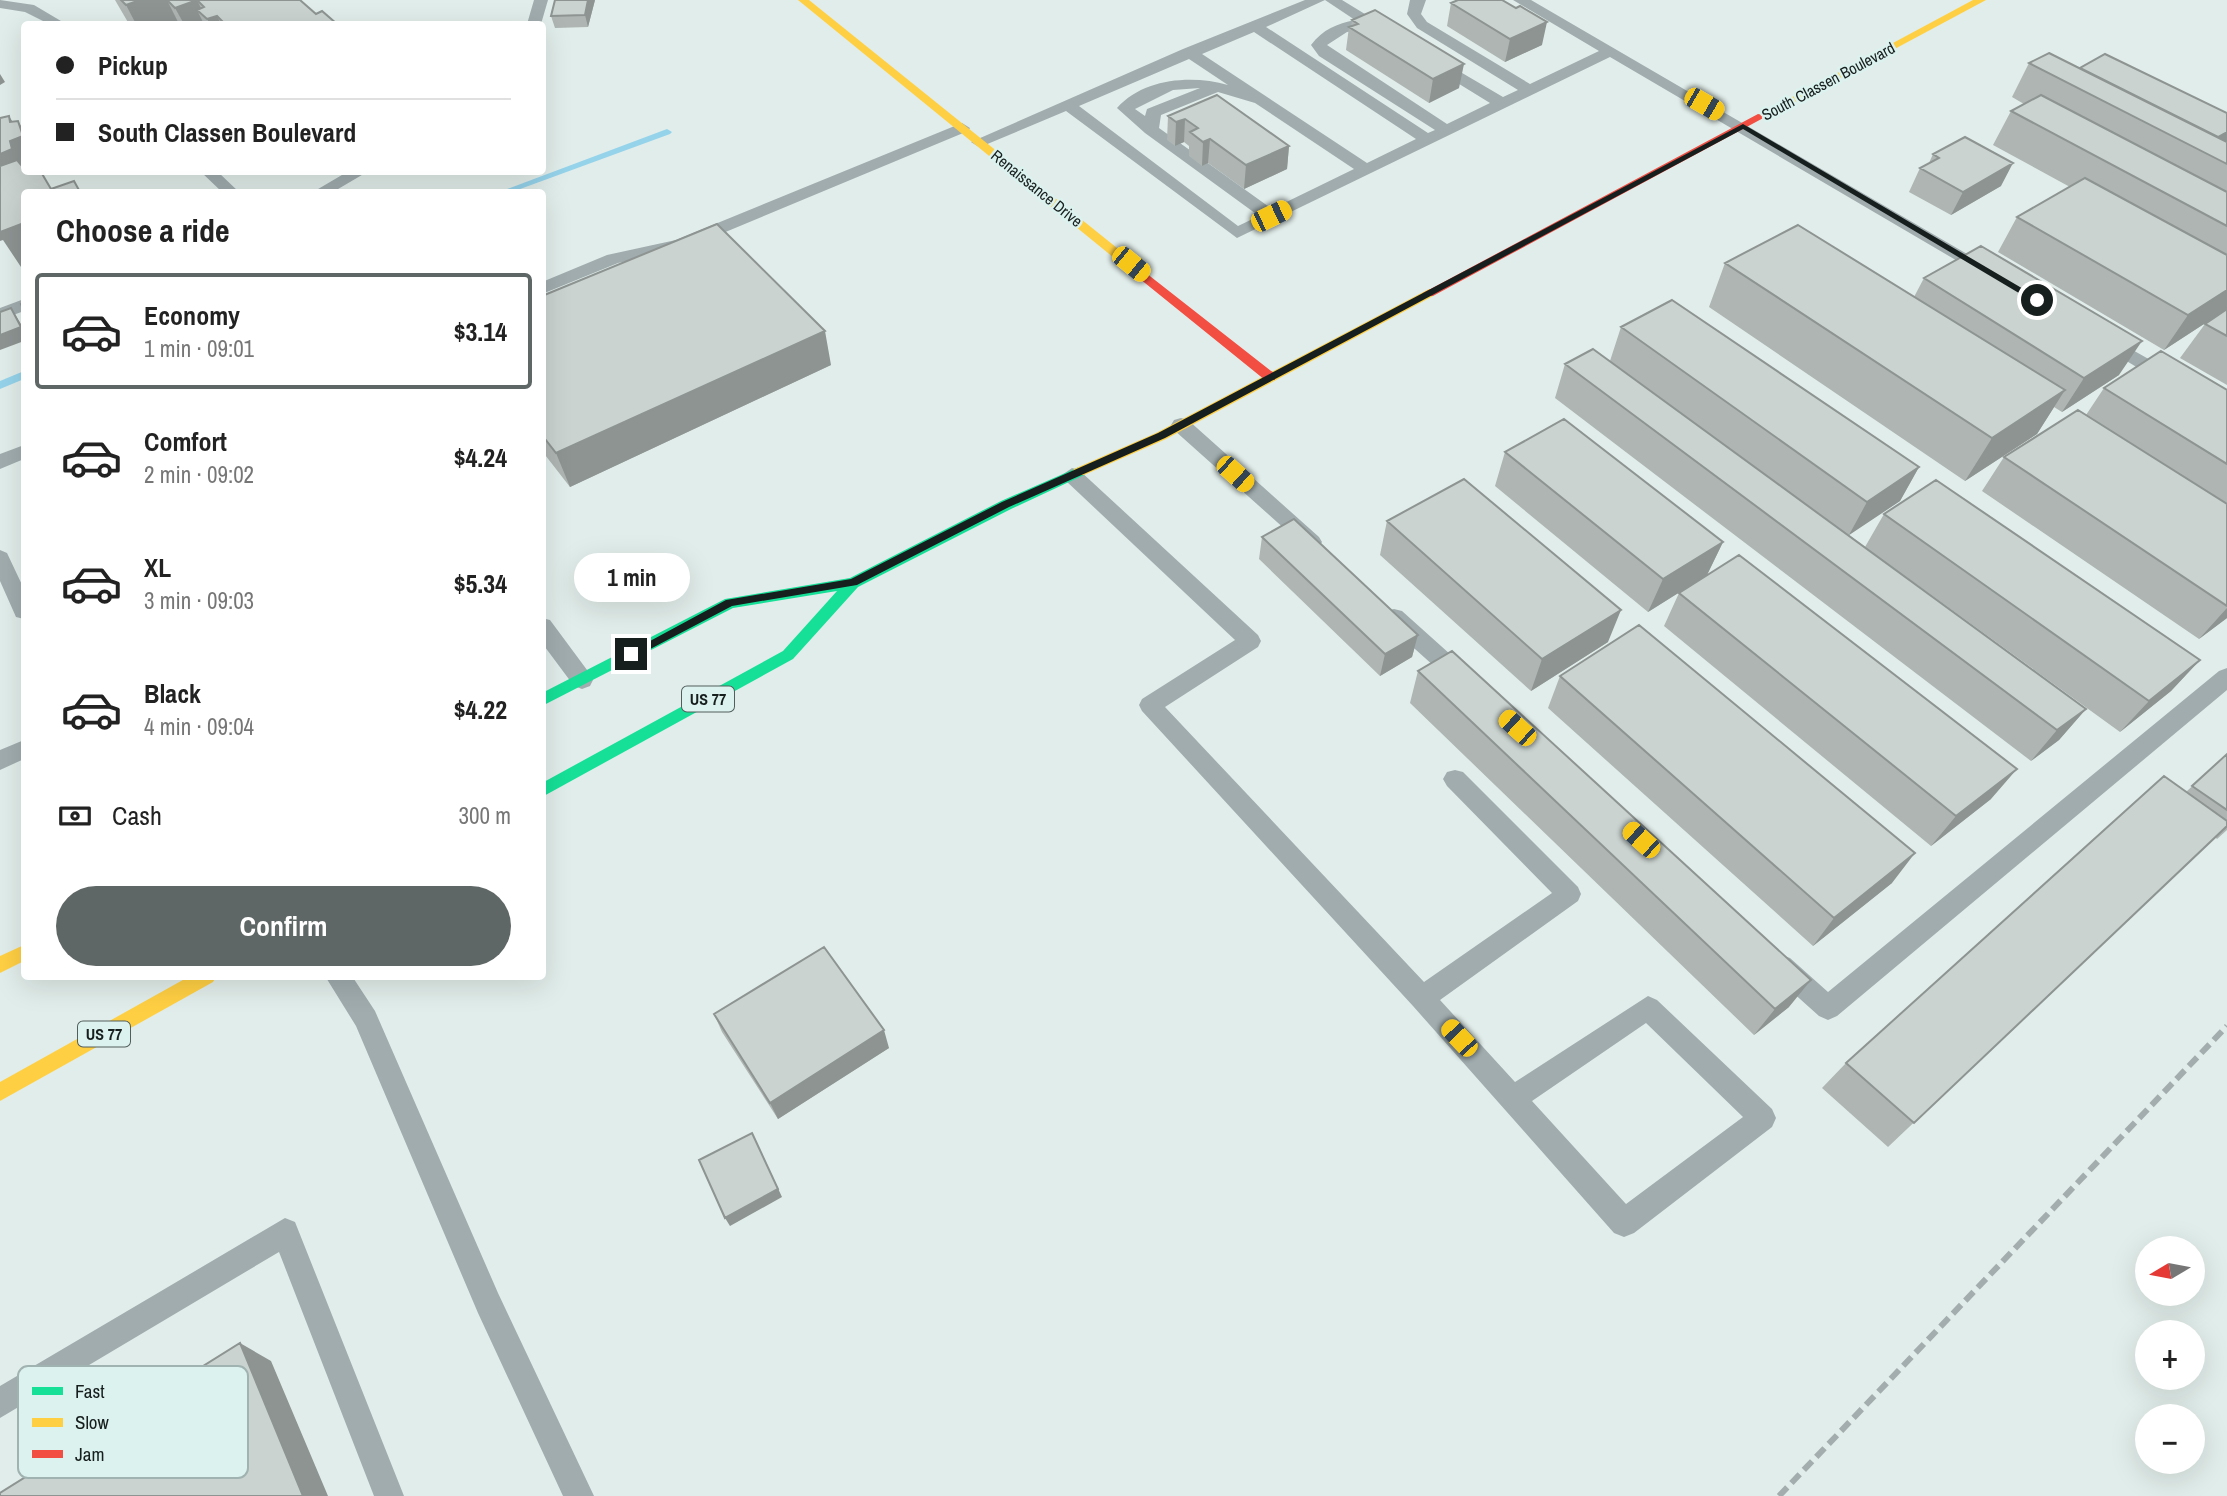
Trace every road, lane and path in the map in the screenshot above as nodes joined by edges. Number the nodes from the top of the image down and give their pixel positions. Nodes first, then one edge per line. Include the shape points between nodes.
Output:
1 (541, 0) edge
2 (803, 0) edge
3 (1318, 0) edge
4 (1332, 0) edge
5 (1419, 0) edge
6 (1520, 0) edge
7 (1981, 0) edge
8 (4, 2) edge
9 (53, 21) edge
10 (535, 21) edge
11 (1254, 26) junction
12 (1610, 51) junction
13 (1188, 52) junction
14 (1418, 52) edge
15 (1217, 87) junction
16 (1529, 90) junction
17 (1260, 100) junction
18 (1502, 103) junction
19 (1067, 104) junction
20 (1743, 126) junction
21 (962, 128) junction
22 (1151, 130) junction
23 (1445, 130) junction
24 (1426, 139) junction
25 (979, 142) junction
26 (1366, 170) junction
27 (212, 175) edge
28 (353, 175) edge
29 (227, 189) edge
30 (327, 189) edge
31 (1271, 216) junction
32 (2002, 279) edge
33 (546, 287) edge
34 (21, 306) edge
35 (0, 314) edge
36 (2085, 328) edge
37 (1270, 377) junction
38 (2191, 391) edge
39 (1181, 425) junction
40 (21, 453) edge
41 (0, 462) edge
42 (1072, 475) junction
43 (0, 558) edge
44 (1331, 560) edge
45 (853, 583) junction
46 (1372, 597) edge
47 (21, 604) edge
48 (546, 632) edge
49 (2227, 677) edge
50 (582, 681) junction
51 (1476, 691) edge
52 (546, 698) edge
53 (21, 750) edge
54 (0, 761) edge
55 (1455, 779) dead end
56 (546, 788) edge
57 (1765, 952) edge
58 (21, 954) edge
59 (0, 965) edge
60 (200, 980) edge
61 (340, 980) edge
62 (1422, 998) junction
63 (0, 1092) edge
64 (1514, 1098) junction
65 (62, 1366) edge
66 (18, 1392) edge
67 (0, 1403) edge
68 (390, 1496) edge
69 (579, 1496) edge

1 - 10 lane
2 - 21 main road, Renaissance Drive
3 - 11 lane
4 - 23 lane via 1376,27 1351,25 1332,32 1319,45 1324,53
5 - 16 lane via 1414,14 1422,25
6 - 12 lane
7 - 20 main road, South Classen Boulevard / US 77
8 - 9 lane
11 - 13 lane
11 - 24 lane
12 - 16 lane
12 - 20 lane
13 - 17 lane
13 - 19 lane
14 - 18 lane
15 - 17 lane
15 - 22 lane via 1153,112
15 - 22 lane via 1191,81 1163,87 1125,108
16 - 18 lane
17 - 26 lane
18 - 23 lane
19 - 25 lane
19 - 31 lane via 1237,233
20 - 32 lane
20 - 37 main road, South Classen Boulevard / US 77
21 - 25 main road, Renaissance Drive
21 - 33 lane via 681,244 613,260
22 - 31 lane
23 - 24 lane
24 - 26 lane
25 - 37 main road, Renaissance Drive
26 - 31 lane
27 - 29 lane
28 - 30 lane
34 - 35 lane
36 - 38 lane
37 - 39 main road, South Classen Boulevard / US 77
39 - 42 main road, South Classen Boulevard / US 77
39 - 44 lane
40 - 41 lane
42 - 45 main road, South Classen Boulevard / US 77
42 - 62 lane via 1250,641 1150,705
43 - 47 lane
45 - 50 main road, South Classen Boulevard / US 77 via 730,603
45 - 56 main road, South Classen Boulevard / US 77 via 788,654
46 - 51 lane
48 - 50 lane
49 - 57 lane via 1828,1009
50 - 52 main road, South Classen Boulevard / US 77
53 - 54 lane
55 - 62 lane via 1569,894
58 - 59 main road
60 - 63 main road, US 77
61 - 69 lane via 366,1019 488,1303
62 - 64 lane
64 - 64 lane via 1625,1223 1763,1118 1648,1008
65 - 68 lane via 285,1233
66 - 67 lane

